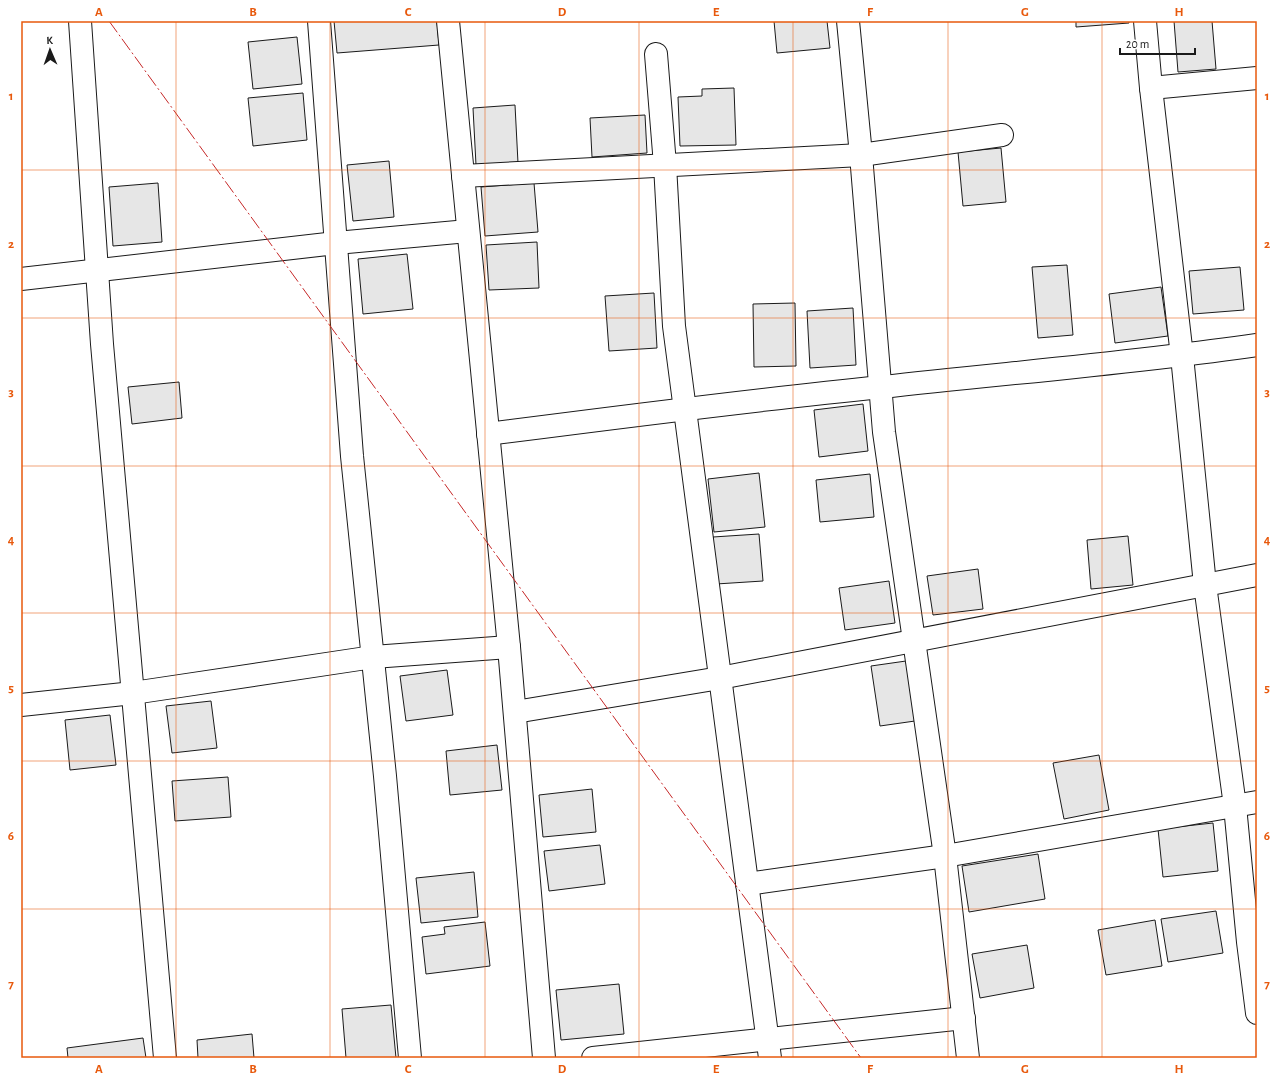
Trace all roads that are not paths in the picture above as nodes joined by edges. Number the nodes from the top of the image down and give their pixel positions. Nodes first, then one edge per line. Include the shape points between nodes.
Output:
1 (80, 21) edge
2 (319, 21) edge
3 (448, 21) edge
4 (848, 21) edge
5 (1145, 21) edge
6 (656, 54) dead end
7 (1257, 78) edge
8 (1151, 88) junction
9 (1002, 135) dead end
10 (861, 155) junction
11 (665, 165) junction
12 (463, 176) junction
13 (468, 231) junction
14 (336, 243) junction
15 (97, 271) junction
16 (21, 280) edge
17 (1257, 345) edge
18 (1182, 356) junction
19 (880, 387) junction
20 (685, 409) junction
21 (488, 434) junction
22 (1257, 575) edge
23 (1205, 585) junction
24 (914, 641) junction
25 (509, 647) junction
26 (373, 657) junction
27 (720, 678) junction
28 (133, 694) junction
29 (21, 705) edge
30 (515, 712) junction
31 (1257, 802) edge
32 (1235, 806) junction
33 (945, 856) junction
34 (747, 884) junction
35 (1252, 942) edge
36 (1257, 1013) edge
37 (964, 1018) junction
38 (769, 1049) edge
39 (165, 1058) edge
40 (410, 1058) edge
41 (544, 1058) edge
42 (593, 1058) edge
43 (968, 1058) edge

1 - 15 street
2 - 14 street
3 - 12 street
4 - 10 street
5 - 8 street
6 - 11 street
7 - 8 street
8 - 18 street
9 - 10 street
10 - 11 street
10 - 19 street
11 - 12 street
11 - 20 street via 674,326
12 - 13 street
13 - 14 street
13 - 21 street
14 - 15 street
14 - 26 street via 352,456
15 - 16 street
15 - 28 street
17 - 18 street
18 - 19 street
18 - 23 street
19 - 20 street
19 - 24 street via 884,432
20 - 21 street
20 - 27 street
21 - 25 street
22 - 23 street
23 - 24 street
23 - 32 street
24 - 27 street
24 - 33 street
25 - 26 street
25 - 30 street
26 - 28 street
26 - 40 street
27 - 30 street
27 - 34 street
28 - 29 street
28 - 39 street
30 - 41 street
31 - 32 street
32 - 33 street
32 - 35 street
33 - 34 street
33 - 37 street
34 - 38 street
35 - 36 street
37 - 38 street
37 - 43 street
38 - 42 street

